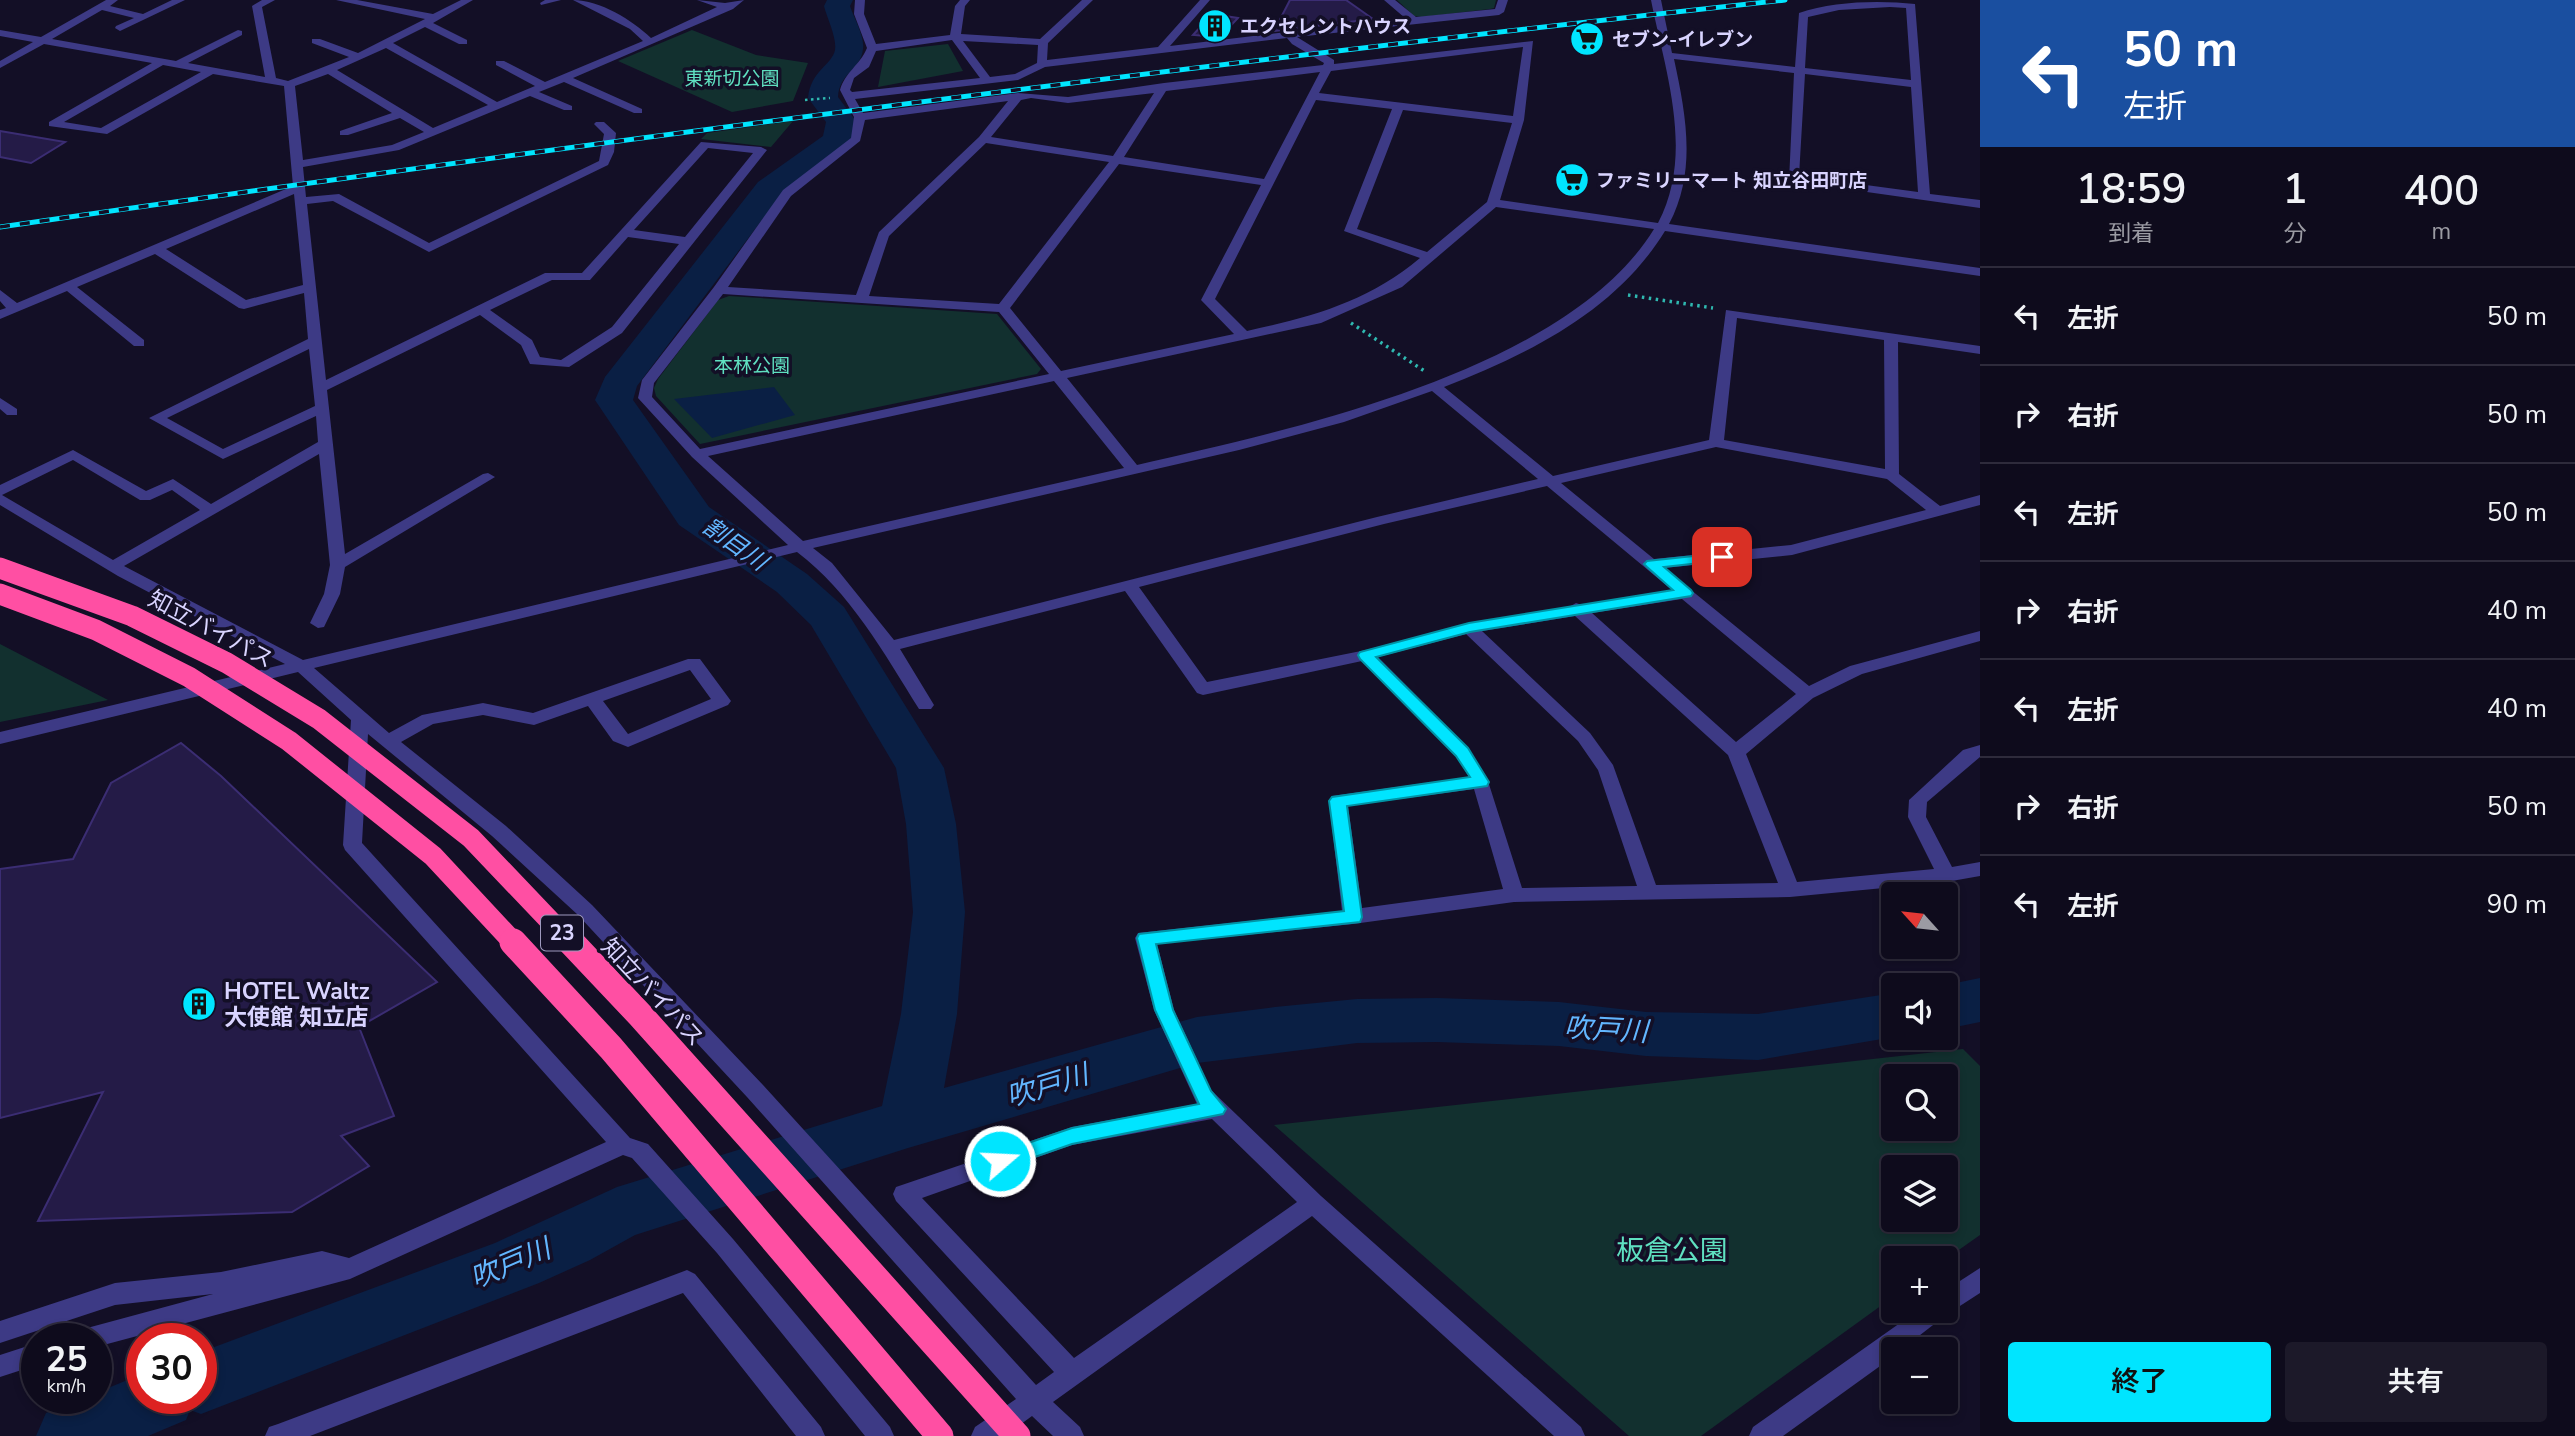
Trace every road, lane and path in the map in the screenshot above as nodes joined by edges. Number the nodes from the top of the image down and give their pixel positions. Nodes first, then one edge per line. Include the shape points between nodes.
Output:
1 (113, 0) edge
2 (180, 0) edge
3 (270, 0) edge
4 (341, 0) edge
5 (468, 0) edge
6 (578, 0) edge
7 (702, 0) edge
8 (739, 0) edge
9 (860, 0) edge
10 (965, 0) edge
11 (1087, 0) edge
12 (1205, 0) edge
13 (1389, 0) edge
14 (1503, 0) edge
15 (1656, 0) edge
16 (101, 7) junction
17 (729, 7) junction
18 (144, 16) junction
19 (431, 20) junction
20 (1414, 20) junction
21 (120, 28) dead end
22 (0, 33) edge
23 (238, 33) dead end
24 (1290, 35) junction
25 (955, 37) junction
26 (316, 40) dead end
27 (44, 41) junction
28 (463, 42) dead end
29 (650, 42) junction
30 (1043, 42) junction
31 (385, 43) junction
32 (872, 48) junction
33 (1162, 49) junction
34 (1666, 55) junction
35 (356, 56) junction
36 (161, 62) junction
37 (500, 63) dead end
38 (1042, 64) junction
39 (0, 65) edge
40 (176, 65) junction
41 (1327, 67) junction
42 (327, 69) junction
43 (1801, 70) junction
44 (212, 71) junction
45 (564, 78) junction
46 (271, 80) junction
47 (988, 80) junction
48 (289, 83) junction
49 (1917, 84) junction
50 (544, 86) junction
51 (1164, 86) junction
52 (530, 92) junction
53 (849, 96) junction
54 (1018, 96) junction
55 (1314, 96) junction
56 (497, 106) junction
57 (1399, 106) junction
58 (568, 107) dead end
59 (638, 111) dead end
60 (401, 114) junction
61 (860, 117) junction
62 (1518, 120) junction
63 (600, 124) dead end
64 (344, 132) dead end
65 (433, 133) junction
66 (984, 139) junction
67 (1116, 160) junction
68 (298, 164) junction
69 (1268, 183) junction
70 (300, 195) junction
71 (1924, 197) junction
72 (1493, 203) junction
73 (1980, 204) edge
74 (1663, 227) junction
75 (626, 233) junction
76 (686, 242) junction
77 (157, 249) junction
78 (1429, 257) junction
79 (1980, 272) edge
80 (68, 286) junction
81 (310, 287) junction
82 (719, 290) junction
83 (1606, 291) junction
84 (0, 294) edge
85 (861, 300) junction
86 (1003, 308) junction
87 (15, 309) junction
88 (482, 311) junction
89 (1333, 312) junction
90 (1731, 313) junction
91 (0, 315) edge
92 (1243, 335) junction
93 (1891, 337) junction
94 (315, 341) junction
95 (139, 343) dead end
96 (1980, 350) edge
97 (1055, 376) junction
98 (1440, 386) junction
99 (320, 388) junction
100 (0, 402) edge
101 (320, 409) junction
102 (12, 412) dead end
103 (326, 443) junction
104 (1716, 443) junction
105 (697, 454) junction
106 (1134, 471) junction
107 (1892, 475) junction
108 (488, 477) dead end
109 (1552, 482) junction
110 (0, 491) edge
111 (0, 499) edge
112 (1980, 500) edge
113 (210, 510) junction
114 (1937, 511) junction
115 (796, 549) junction
116 (1652, 564) junction
117 (338, 565) junction
118 (113, 566) junction
119 (0, 568) edge
120 (1130, 586) junction
121 (1686, 593) junction
122 (0, 594) edge
123 (1576, 608) junction
124 (318, 623) dead end
125 (1469, 628) junction
126 (1980, 636) edge
127 (890, 646) junction
128 (1366, 655) junction
129 (302, 666) junction
130 (1807, 694) junction
131 (592, 699) junction
132 (925, 705) dead end
133 (360, 718) junction
134 (0, 738) edge
135 (388, 741) junction
136 (1980, 751) edge
137 (1736, 752) junction
138 (1481, 782) junction
139 (1980, 869) edge
140 (1946, 876) junction
141 (1790, 890) junction
142 (1649, 894) junction
143 (1514, 895) junction
144 (1353, 917) junction
145 (1210, 1102) junction
146 (631, 1148) junction
147 (1313, 1203) junction
148 (350, 1269) junction
149 (1980, 1279) edge
150 (1958, 1295) edge
151 (1919, 1323) edge
152 (0, 1332) edge
153 (112, 1332) edge
154 (21, 1359) edge
155 (0, 1366) edge
156 (1072, 1374) junction
157 (1034, 1401) junction
158 (278, 1436) edge
159 (812, 1436) edge
160 (881, 1436) edge
161 (940, 1436) edge
162 (984, 1436) edge
163 (1017, 1436) edge
164 (1071, 1436) edge
165 (1572, 1436) edge
166 (1762, 1436) edge

1 - 16 street
2 - 18 street
3 - 46 street via 257,6
4 - 19 street
5 - 19 street
6 - 29 street via 634,27
7 - 17 street
8 - 17 street
9 - 32 street via 859,15
10 - 25 street
11 - 30 street
12 - 33 street
13 - 20 street
14 - 20 street via 1499,12
15 - 34 street
16 - 18 street
16 - 27 street
17 - 29 street
18 - 21 street
19 - 28 street
19 - 31 street
20 - 24 street
22 - 27 street
23 - 40 street
24 - 33 street
24 - 41 street via 1330,62
25 - 30 street
25 - 32 street
25 - 47 street
26 - 35 street
27 - 36 street
27 - 39 street
29 - 45 street
30 - 38 street
31 - 35 street
31 - 56 street
32 - 53 street via 865,65 849,77 845,90
33 - 38 street
34 - 43 street
34 - 74 street via 1682,142 1680,181
35 - 42 street
36 - 40 street
36 - 44 street via 53,124 103,132
37 - 50 street
38 - 47 street via 1018,77
40 - 44 street
41 - 51 street
41 - 55 street
41 - 62 street via 1529,43
42 - 48 street
42 - 60 street
43 - 49 street
43 - 49 street via 1803,15 1901,3 1912,9
43 - 71 street via 1793,179
44 - 46 street
45 - 50 street
45 - 59 street
46 - 48 street
47 - 53 street
48 - 68 street
49 - 71 street
50 - 52 street
51 - 54 street via 1069,100
51 - 67 street
52 - 56 street
52 - 58 street
53 - 61 street
54 - 61 street
54 - 66 street
55 - 57 street
55 - 69 street
56 - 65 street
57 - 62 street
57 - 78 street via 1350,231
60 - 64 street
60 - 65 street
61 - 82 street via 856,139 786,193
62 - 72 street
63 - 70 street via 610,133 604,163 429,248 335,197
65 - 68 street via 376,154
66 - 67 street
66 - 85 street via 883,235
67 - 69 street
67 - 86 street
68 - 70 street
69 - 92 street via 1208,300
70 - 77 street
70 - 81 street
71 - 73 street
72 - 74 street
72 - 78 street
74 - 79 street
74 - 83 street via 1631,270
75 - 76 street
75 - 76 street via 705,144 761,150
75 - 88 street via 585,277 550,276
76 - 88 street via 617,330 564,364 535,361 527,343
77 - 80 street
77 - 81 street via 244,305
78 - 89 street via 1397,284
80 - 87 street
80 - 95 street
81 - 94 street
82 - 85 street
82 - 105 street via 647,383 645,398
83 - 90 path
83 - 98 street via 1567,321
84 - 87 street
85 - 86 street
86 - 97 street
87 - 91 street
88 - 99 street
89 - 92 street via 1316,320
89 - 98 path
90 - 93 street
90 - 104 street
92 - 97 street
93 - 96 street
93 - 107 street
94 - 99 street
94 - 101 street via 156,418 223,455
97 - 105 street
97 - 106 street
98 - 106 street via 1339,421
98 - 109 street
99 - 101 street
100 - 102 street
101 - 103 street
103 - 113 street
103 - 117 street
104 - 107 street
104 - 109 street
105 - 115 street
106 - 115 street
107 - 114 street
108 - 117 street
109 - 116 street
109 - 120 street via 1382,520
110 - 113 street via 73,454 145,497 173,484
111 - 118 street
112 - 114 street
113 - 118 street
114 - 116 street via 1792,550
115 - 127 street via 826,566
115 - 129 street
116 - 121 street
117 - 124 street via 332,594
118 - 129 street
119 - 163 highway, 知立バイパス / 23, bridge via 132,616 227,663 319,719 471,838 640,1016
120 - 127 street
120 - 128 street via 1203,688
121 - 123 street
121 - 130 street
122 - 161 highway, 23, bridge via 96,630 189,677 289,741 433,856 611,1048
123 - 125 street
123 - 137 street
125 - 128 street
125 - 142 street via 1584,737 1607,769
126 - 130 street via 1856,670
127 - 132 street
128 - 138 street via 1462,752
129 - 133 street
129 - 134 street
130 - 137 street
131 - 131 street via 694,663 722,701 628,741 618,737
131 - 135 street via 534,719 484,709 428,719
133 - 135 street
133 - 146 street via 352,845
135 - 157 street via 499,831 585,910
136 - 140 street via 1969,754 1918,800 1917,817
137 - 141 street
138 - 143 street
138 - 144 street via 1338,801
139 - 140 street
140 - 141 street
141 - 142 street
142 - 143 street
143 - 144 street
144 - 145 street via 1146,938 1164,1010
145 - 147 street
145 - 156 street via 1072,1136 904,1194
146 - 148 street
146 - 160 street via 724,1246
147 - 156 street
147 - 165 street
148 - 152 street via 322,1261 221,1283 115,1294
148 - 153 street
149 - 150 street
151 - 166 street
154 - 155 street
156 - 157 street
157 - 162 street
157 - 164 street
158 - 159 street via 687,1281

